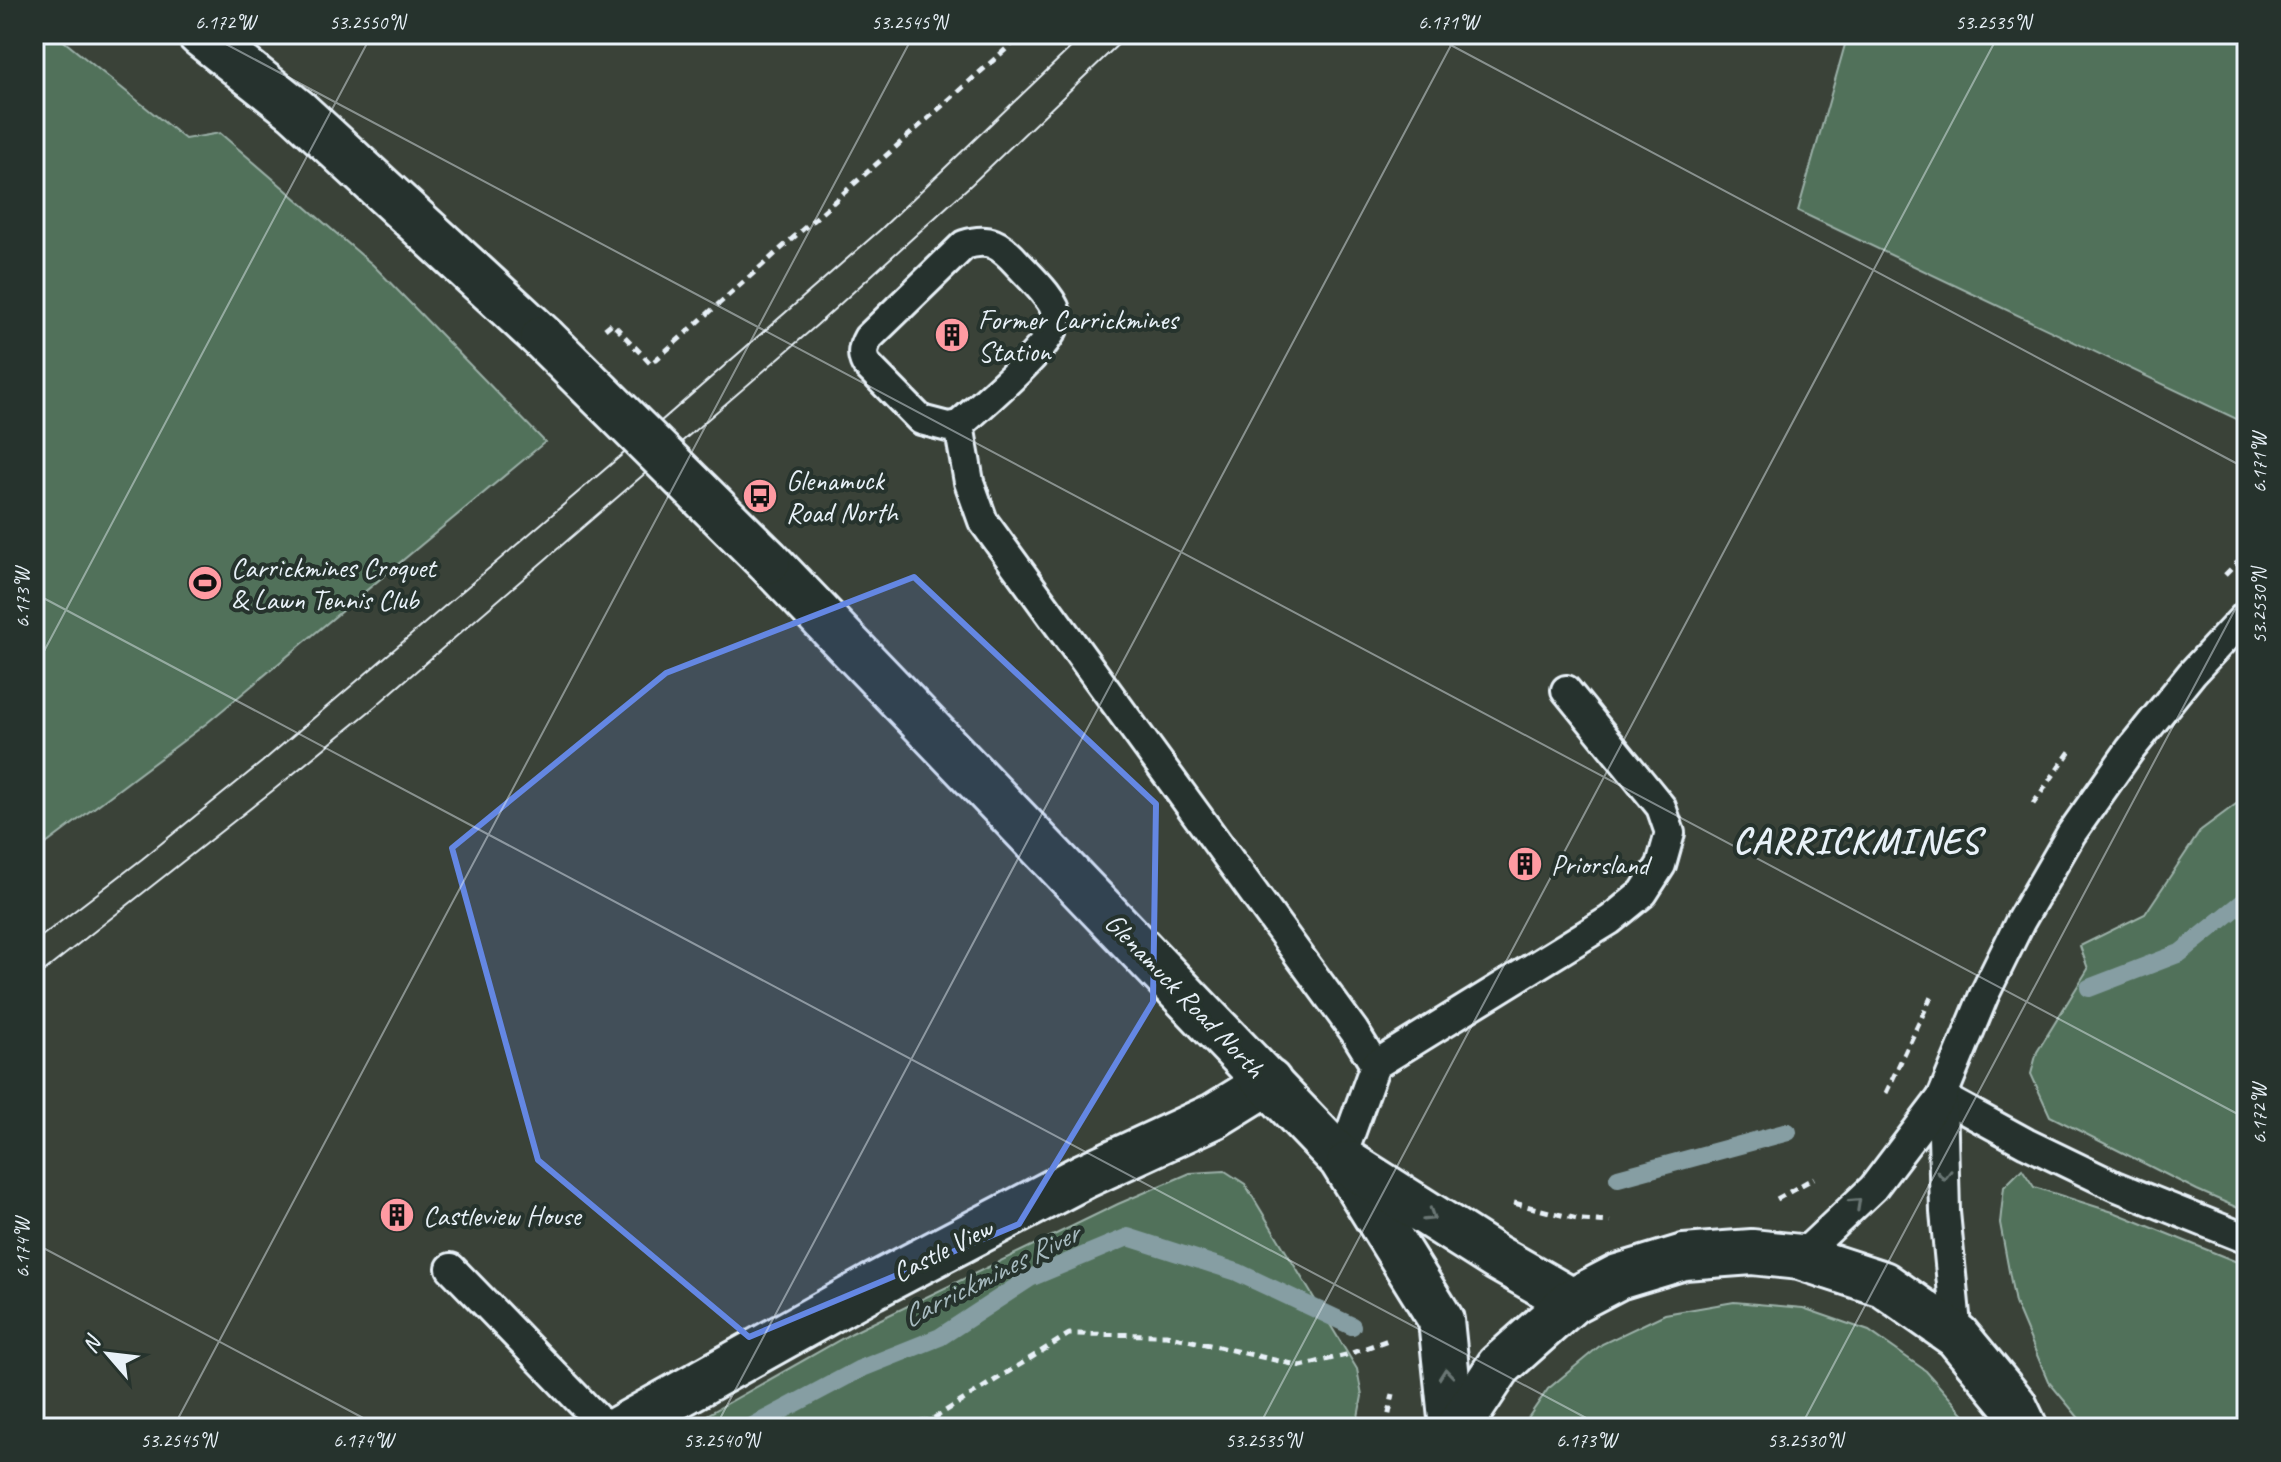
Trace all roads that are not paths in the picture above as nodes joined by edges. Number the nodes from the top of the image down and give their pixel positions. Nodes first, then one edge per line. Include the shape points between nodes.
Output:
1 (200, 34) edge
2 (959, 425) junction
3 (2247, 614) edge
4 (1566, 690) dead end
5 (1375, 1065) junction
6 (1269, 1082) junction
7 (1942, 1097) junction
8 (1341, 1159) junction
9 (2247, 1239) edge
10 (1800, 1257) junction
11 (451, 1268) dead end
12 (1572, 1301) junction
13 (1957, 1336) junction
14 (606, 1428) edge
15 (620, 1428) edge
16 (1455, 1428) edge
17 (2025, 1428) edge

1 - 6 main road, Glenamuck Road North, bridge via 296,110 543,338 768,561
2 - 2 lane via 1042,347 1057,314 1004,249 978,241 964,245 863,348 866,364 921,420
2 - 5 lane via 969,482 983,521
3 - 7 lane via 2130,750 2071,834 1984,995
4 - 5 lane via 1661,807 1670,833 1661,865 1643,893 1610,920
5 - 8 lane
6 - 8 main road, Glenamuck Road North
6 - 15 main road, Castle View via 1214,1116 1084,1176 872,1287
7 - 9 lane via 2115,1186
10 -> 7 lane via 1873,1188
7 -> 13 lane via 1945,1212
8 -> 12 main road, Glenamuck Road North
16 -> 8 main road, Glenamuck Road North via 1441,1320
10 - 12 main road via 1752,1252 1684,1257 1618,1277
10 - 13 main road via 1883,1284
11 - 14 lane
12 - 16 main road via 1499,1366
13 - 17 main road via 2014,1405

